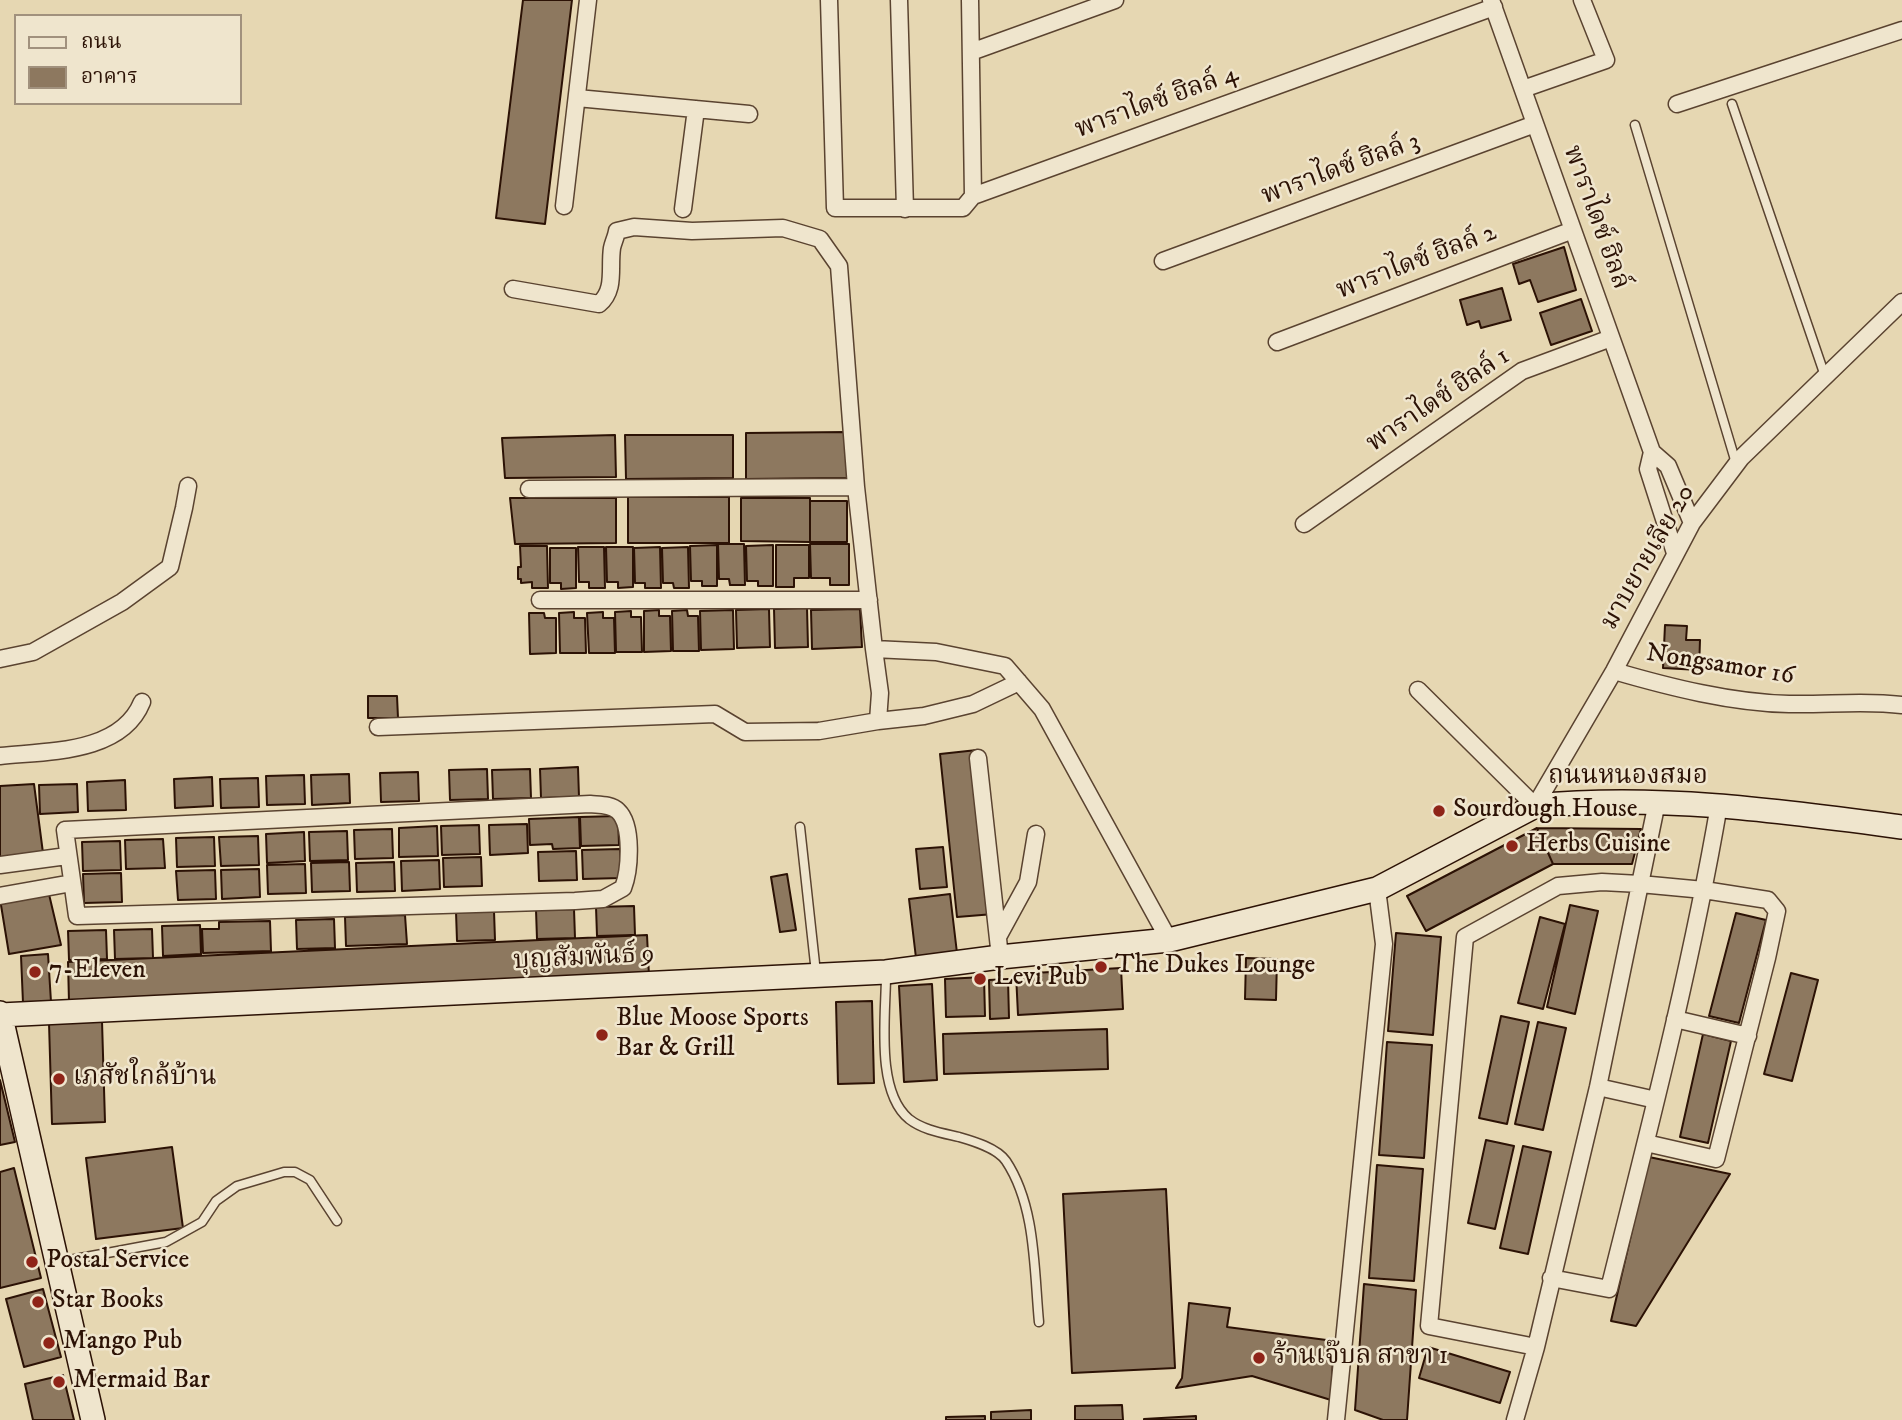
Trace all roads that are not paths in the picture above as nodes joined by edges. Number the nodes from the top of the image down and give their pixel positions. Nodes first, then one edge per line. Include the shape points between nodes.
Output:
1 (588, 0) edge
2 (829, 0) edge
3 (899, 0) edge
4 (970, 0) edge
5 (1115, 0) edge
6 (1582, 0) edge
7 (1493, 4) edge
8 (1902, 30) edge
9 (971, 52) junction
10 (1523, 89) junction
11 (577, 98) junction
12 (1677, 104) dead end
13 (1732, 104) dead end
14 (696, 109) junction
15 (749, 114) dead end
16 (1535, 124) junction
17 (1635, 125) dead end
18 (973, 195) junction
19 (564, 206) dead end
20 (683, 209) dead end
21 (905, 209) junction
22 (1573, 230) junction
23 (1163, 261) dead end
24 (513, 289) dead end
25 (1902, 302) edge
26 (1611, 338) junction
27 (1278, 342) dead end
28 (1825, 377) junction
29 (1652, 452) junction
30 (1736, 463) junction
31 (188, 486) dead end
32 (856, 487) junction
33 (529, 489) dead end
34 (1692, 523) junction
35 (1304, 524) dead end
36 (1675, 553) junction
37 (540, 600) dead end
38 (869, 600) junction
39 (874, 649) junction
40 (0, 659) edge
41 (1614, 671) junction
42 (1019, 682) junction
43 (1418, 690) dead end
44 (142, 702) dead end
45 (1902, 705) edge
46 (878, 721) junction
47 (378, 727) dead end
48 (0, 756) edge
49 (978, 758) dead end
50 (1657, 802) junction
51 (1535, 806) junction
52 (1719, 806) junction
53 (1901, 825) edge
54 (800, 827) dead end
55 (1036, 834) dead end
56 (67, 856) junction
57 (0, 865) edge
58 (72, 883) junction
59 (1640, 884) junction
60 (1377, 889) junction
61 (1704, 890) junction
62 (0, 896) edge
63 (1170, 940) junction
64 (999, 947) junction
65 (886, 972) junction
66 (816, 976) junction
67 (0, 1014) edge
68 (1675, 1019) junction
69 (1748, 1036) junction
70 (1598, 1087) junction
71 (1656, 1100) junction
72 (1646, 1143) junction
73 (337, 1221) dead end
74 (56, 1262) junction
75 (1551, 1278) junction
76 (1039, 1322) dead end
77 (1536, 1347) junction
78 (1340, 1419) edge
79 (93, 1420) edge
80 (1515, 1420) edge

1 - 11 street
2 - 21 street, พาราไดซ์ ฮิลล์ 4 via 835,208
3 - 21 street
4 - 9 street
5 - 9 street
6 - 10 street via 1606,60
7 - 10 street, พาราไดซ์ ฮิลล์
7 - 18 street, พาราไดซ์ ฮิลล์ 4
8 - 12 street
9 - 18 street
10 - 16 street, พาราไดซ์ ฮิลล์
11 - 14 street
11 - 19 street
13 - 28 lane
14 - 15 street
14 - 20 street
16 - 22 street, พาราไดซ์ ฮิลล์
16 - 23 street, พาราไดซ์ ฮิลล์ 3
17 - 30 lane
18 - 21 street, พาราไดซ์ ฮิลล์ 4 via 963,208
22 - 26 street, พาราไดซ์ ฮิลล์
22 - 27 street, พาราไดซ์ ฮิลล์ 2
24 - 32 street via 599,304 610,290 617,231 634,227 692,231 783,228 821,239 839,265
25 - 28 street, มาบยายเลีย 20
26 - 29 street, พาราไดซ์ ฮิลล์
26 - 35 street, พาราไดซ์ ฮิลล์ 1 via 1522,371
28 - 30 street, มาบยายเลีย 20
29 - 34 street, พาราไดซ์ ฮิลล์ via 1668,466
29 - 36 street, พาราไดซ์ ฮิลล์ via 1648,469
30 - 34 street, มาบยายเลีย 20
31 - 40 street via 170,567 122,602 33,652
32 - 33 street
32 - 38 street
34 - 36 street, มาบยายเลีย 20
36 - 41 street, มาบยายเลีย 20
37 - 38 street
38 - 39 street
39 - 42 street via 936,652 1005,666
39 - 46 street via 880,693
41 - 45 street, Nongsamor 16 via 1756,702
41 - 51 street, มาบยายเลีย 20
42 - 46 street via 973,704
42 - 63 street via 1042,709
43 - 51 street
44 - 48 street via 132,720 108,737 77,747
46 - 47 street via 819,731 745,732 715,715
49 - 64 street
50 - 51 street, ถนนหนองสมอ
50 - 52 street, ถนนหนองสมอ
50 - 59 street
51 - 60 street, ถนนหนองสมอ
52 - 53 street, ถนนหนองสมอ
52 - 61 street
54 - 66 lane
55 - 64 street via 1028,882
56 - 57 street
56 - 58 street
56 - 58 street via 65,831 590,804 619,811 626,825 629,858 623,888 603,899 575,901 77,916
58 - 62 street
59 - 61 street
59 - 70 street
59 - 77 street via 1558,886 1465,937 1429,1326
60 - 63 street, ถนนหนองสมอ
60 - 78 street via 1384,944
61 - 68 street
61 - 69 street via 1768,900 1777,911
63 - 64 street, บุญสัมพันธ์ 9
64 - 65 street, บุญสัมพันธ์ 9
65 - 66 street, บุญสัมพันธ์ 9
65 - 76 lane via 886,1069 898,1106 927,1129 976,1142 1004,1158 1021,1190 1031,1235
66 - 67 street, บุญสัมพันธ์ 9
67 - 74 street
68 - 69 street
68 - 71 street
69 - 72 street via 1716,1159
70 - 71 street
70 - 75 street
71 - 72 street
72 - 75 street via 1609,1289
73 - 74 lane via 310,1180 284,1172 237,1186 216,1201 202,1222 166,1242
74 - 79 street
75 - 77 street
77 - 80 street

